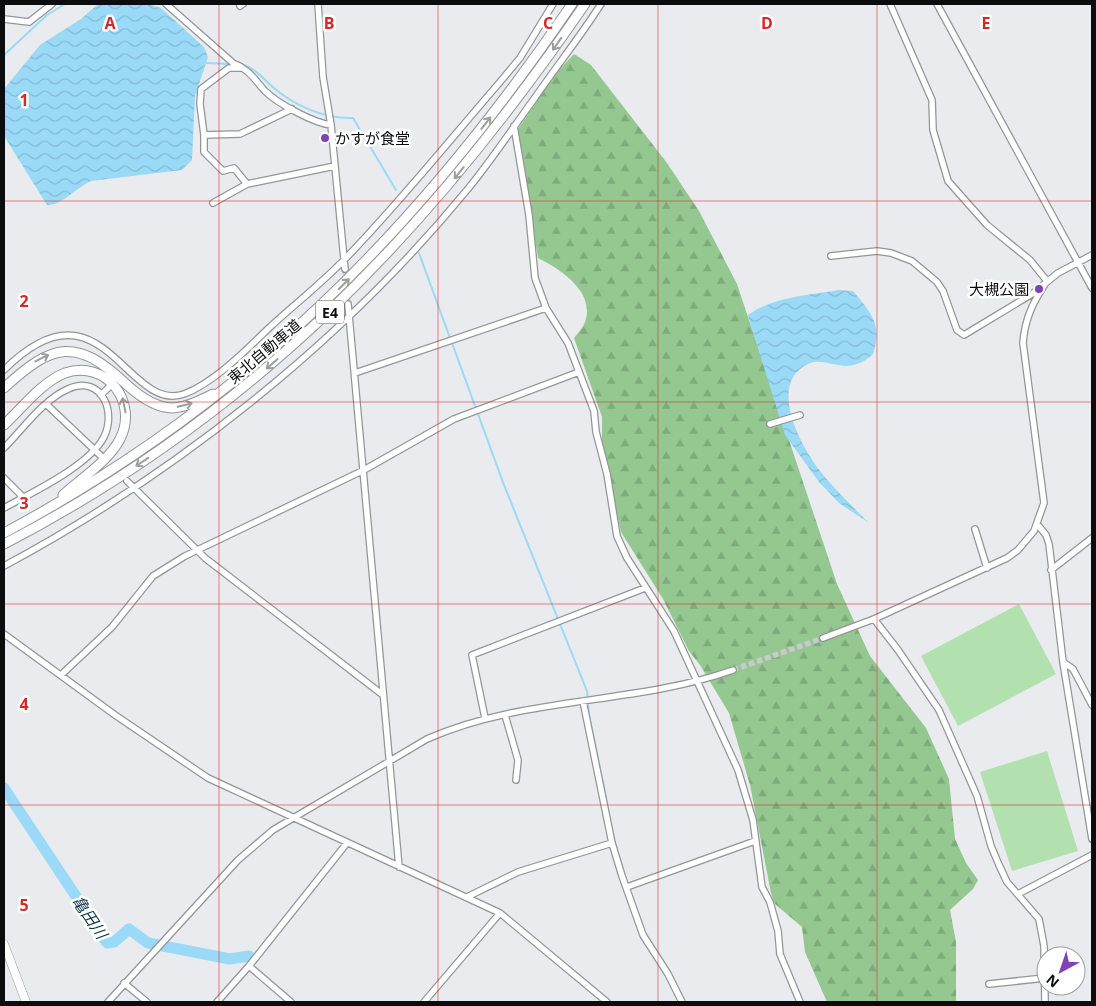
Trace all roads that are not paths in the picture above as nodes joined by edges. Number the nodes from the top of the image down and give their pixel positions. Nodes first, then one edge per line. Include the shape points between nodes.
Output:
1 (52, 4) edge
2 (166, 4) edge
3 (318, 4) edge
4 (572, 4) edge
5 (585, 4) edge
6 (601, 4) edge
7 (890, 4) edge
8 (937, 4) edge
9 (551, 10) edge
10 (4, 19) edge
11 (571, 36) tunnel mouth
12 (577, 41) junction
13 (246, 68) junction
14 (292, 108) junction
15 (332, 125) junction
16 (514, 126) junction
17 (204, 135) junction
18 (336, 166) junction
19 (247, 184) junction
20 (213, 203) dead end
21 (1092, 255) edge
22 (831, 256) dead end
23 (345, 259) junction
24 (1078, 262) junction
25 (345, 269) tunnel mouth
26 (1047, 281) junction
27 (1092, 288) edge
28 (348, 304) tunnel mouth
29 (546, 308) junction
30 (349, 316) junction
31 (5, 366) edge
32 (126, 367) junction
33 (579, 372) junction
34 (121, 373) dead end
35 (356, 373) junction
36 (110, 386) dead end
37 (229, 386) junction
38 (4, 388) edge
39 (101, 395) junction
40 (46, 404) junction
41 (800, 415) dead end
42 (770, 424) dead end
43 (4, 425) edge
44 (4, 448) edge
45 (95, 450) junction
46 (101, 456) dead end
47 (364, 470) junction
48 (4, 478) edge
49 (127, 481) dead end
50 (133, 487) junction
51 (23, 497) junction
52 (4, 508) edge
53 (48, 509) junction
54 (1038, 524) junction
55 (975, 529) dead end
56 (4, 533) edge
57 (1092, 538) edge
58 (4, 544) edge
59 (197, 551) junction
60 (4, 566) edge
61 (987, 568) junction
62 (1051, 570) junction
63 (645, 588) junction
64 (874, 619) junction
65 (4, 634) edge
66 (824, 638) tunnel mouth
67 (1063, 662) junction
68 (733, 670) tunnel mouth
69 (61, 675) junction
70 (696, 682) junction
71 (383, 695) junction
72 (583, 702) junction
73 (1092, 705) edge
74 (505, 715) junction
75 (485, 718) junction
76 (391, 761) junction
77 (516, 780) dead end
78 (293, 818) junction
79 (1092, 839) edge
80 (755, 841) junction
81 (347, 843) junction
82 (612, 843) junction
83 (1092, 855) edge
84 (399, 867) junction
85 (627, 887) junction
86 (1018, 894) junction
87 (467, 897) junction
88 (500, 913) junction
89 (4, 944) edge
90 (1043, 946) edge
91 (7, 957) edge
92 (249, 966) junction
93 (1036, 979) edge
94 (124, 983) junction
95 (989, 984) dead end
96 (26, 1002) edge
97 (108, 1002) edge
98 (147, 1002) edge
99 (217, 1002) edge
100 (291, 1002) edge
101 (424, 1002) edge
102 (607, 1002) edge
103 (682, 1002) edge
104 (800, 1002) edge

1 - 10 street via 29,22
2 - 13 street via 233,63
3 - 15 street via 323,77
37 -> 4 highway, 東北自動車道 / E4 via 310,318 399,228 495,112
5 -> 58 highway, 東北自動車道 / E4 via 509,111 442,195 381,262 316,325 236,394 193,426 100,489
6 - 12 street
7 - 26 street via 932,100 933,130 948,181 987,225 1030,260
8 - 24 street
9 - 23 street via 520,58
11 - 12 street
12 - 16 street
13 - 14 street via 267,92
13 - 17 street via 230,68 201,89
14 - 15 street via 318,124
14 - 17 street via 240,134
15 - 18 street
16 - 29 street via 529,215 535,278
16 - 30 street via 462,196
17 - 19 street via 204,152 223,171 234,168
18 - 19 street
18 - 23 street
19 - 20 street
21 - 24 street
22 - 26 street via 877,251 912,261 940,286 957,330 964,335 1032,294
23 - 25 street
23 - 32 street via 242,353 186,394 164,396
24 - 26 street
24 - 27 street
26 - 54 street via 1024,324 1023,343 1044,503
28 - 30 street
29 - 33 street via 568,343
29 - 35 street
30 - 35 street
30 - 50 street via 264,392
31 - 32 street via 29,346 67,336 85,339 99,346
32 - 34 street
33 - 47 street via 460,416
33 - 63 street via 594,411 617,536 626,558
35 - 47 street
36 - 39 street
38 -> 37 highway via 34,362 62,351 90,356 143,398 162,407 185,406
37 - 53 highway, 東北自動車道 / E4 via 132,456
39 - 40 street via 93,389 78,386 64,391
39 - 45 street via 108,407 109,420
40 - 44 street
40 - 45 street
41 - 42 street
53 -> 43 highway via 108,455 120,440 126,420 120,392 96,373 67,373 50,382
45 - 46 street
45 - 51 street
47 - 59 street
47 - 71 street
48 - 51 street
49 - 50 street
50 - 59 street
50 - 60 street via 67,532
51 - 52 street
53 - 56 highway, 東北自動車道 / E4
54 - 61 street via 1018,550
54 - 62 street via 1047,538
55 - 61 street
57 - 62 street
59 - 69 street via 154,576 112,627
59 - 71 street
61 - 64 street
62 - 67 street
63 - 70 street via 674,631
63 - 75 street via 472,655
64 - 66 street
64 - 86 street via 938,710 977,796 991,846 1007,882
65 - 69 street
67 - 73 street via 1073,669
67 - 79 street
68 - 70 street
69 - 78 street via 115,716 208,778
70 - 72 street
70 - 80 street via 738,770 753,820
71 - 76 street
72 - 74 street
72 - 82 street
74 - 75 street
74 - 77 street via 518,760
75 - 76 street via 427,739
76 - 78 street
76 - 84 street
78 - 81 street
78 - 94 street via 273,830 238,860
80 - 85 street
80 - 104 street via 762,887 778,931 780,954
81 - 84 street
81 - 92 street
82 - 85 street
82 - 87 street via 518,872
83 - 86 street
84 - 87 street
85 - 103 street via 643,936
86 - 90 street via 1041,925
87 - 88 street
88 - 101 street
88 - 102 street
89 - 91 main road
91 - 96 main road
92 - 99 street
92 - 100 street
93 - 95 street
94 - 97 street
94 - 98 street

